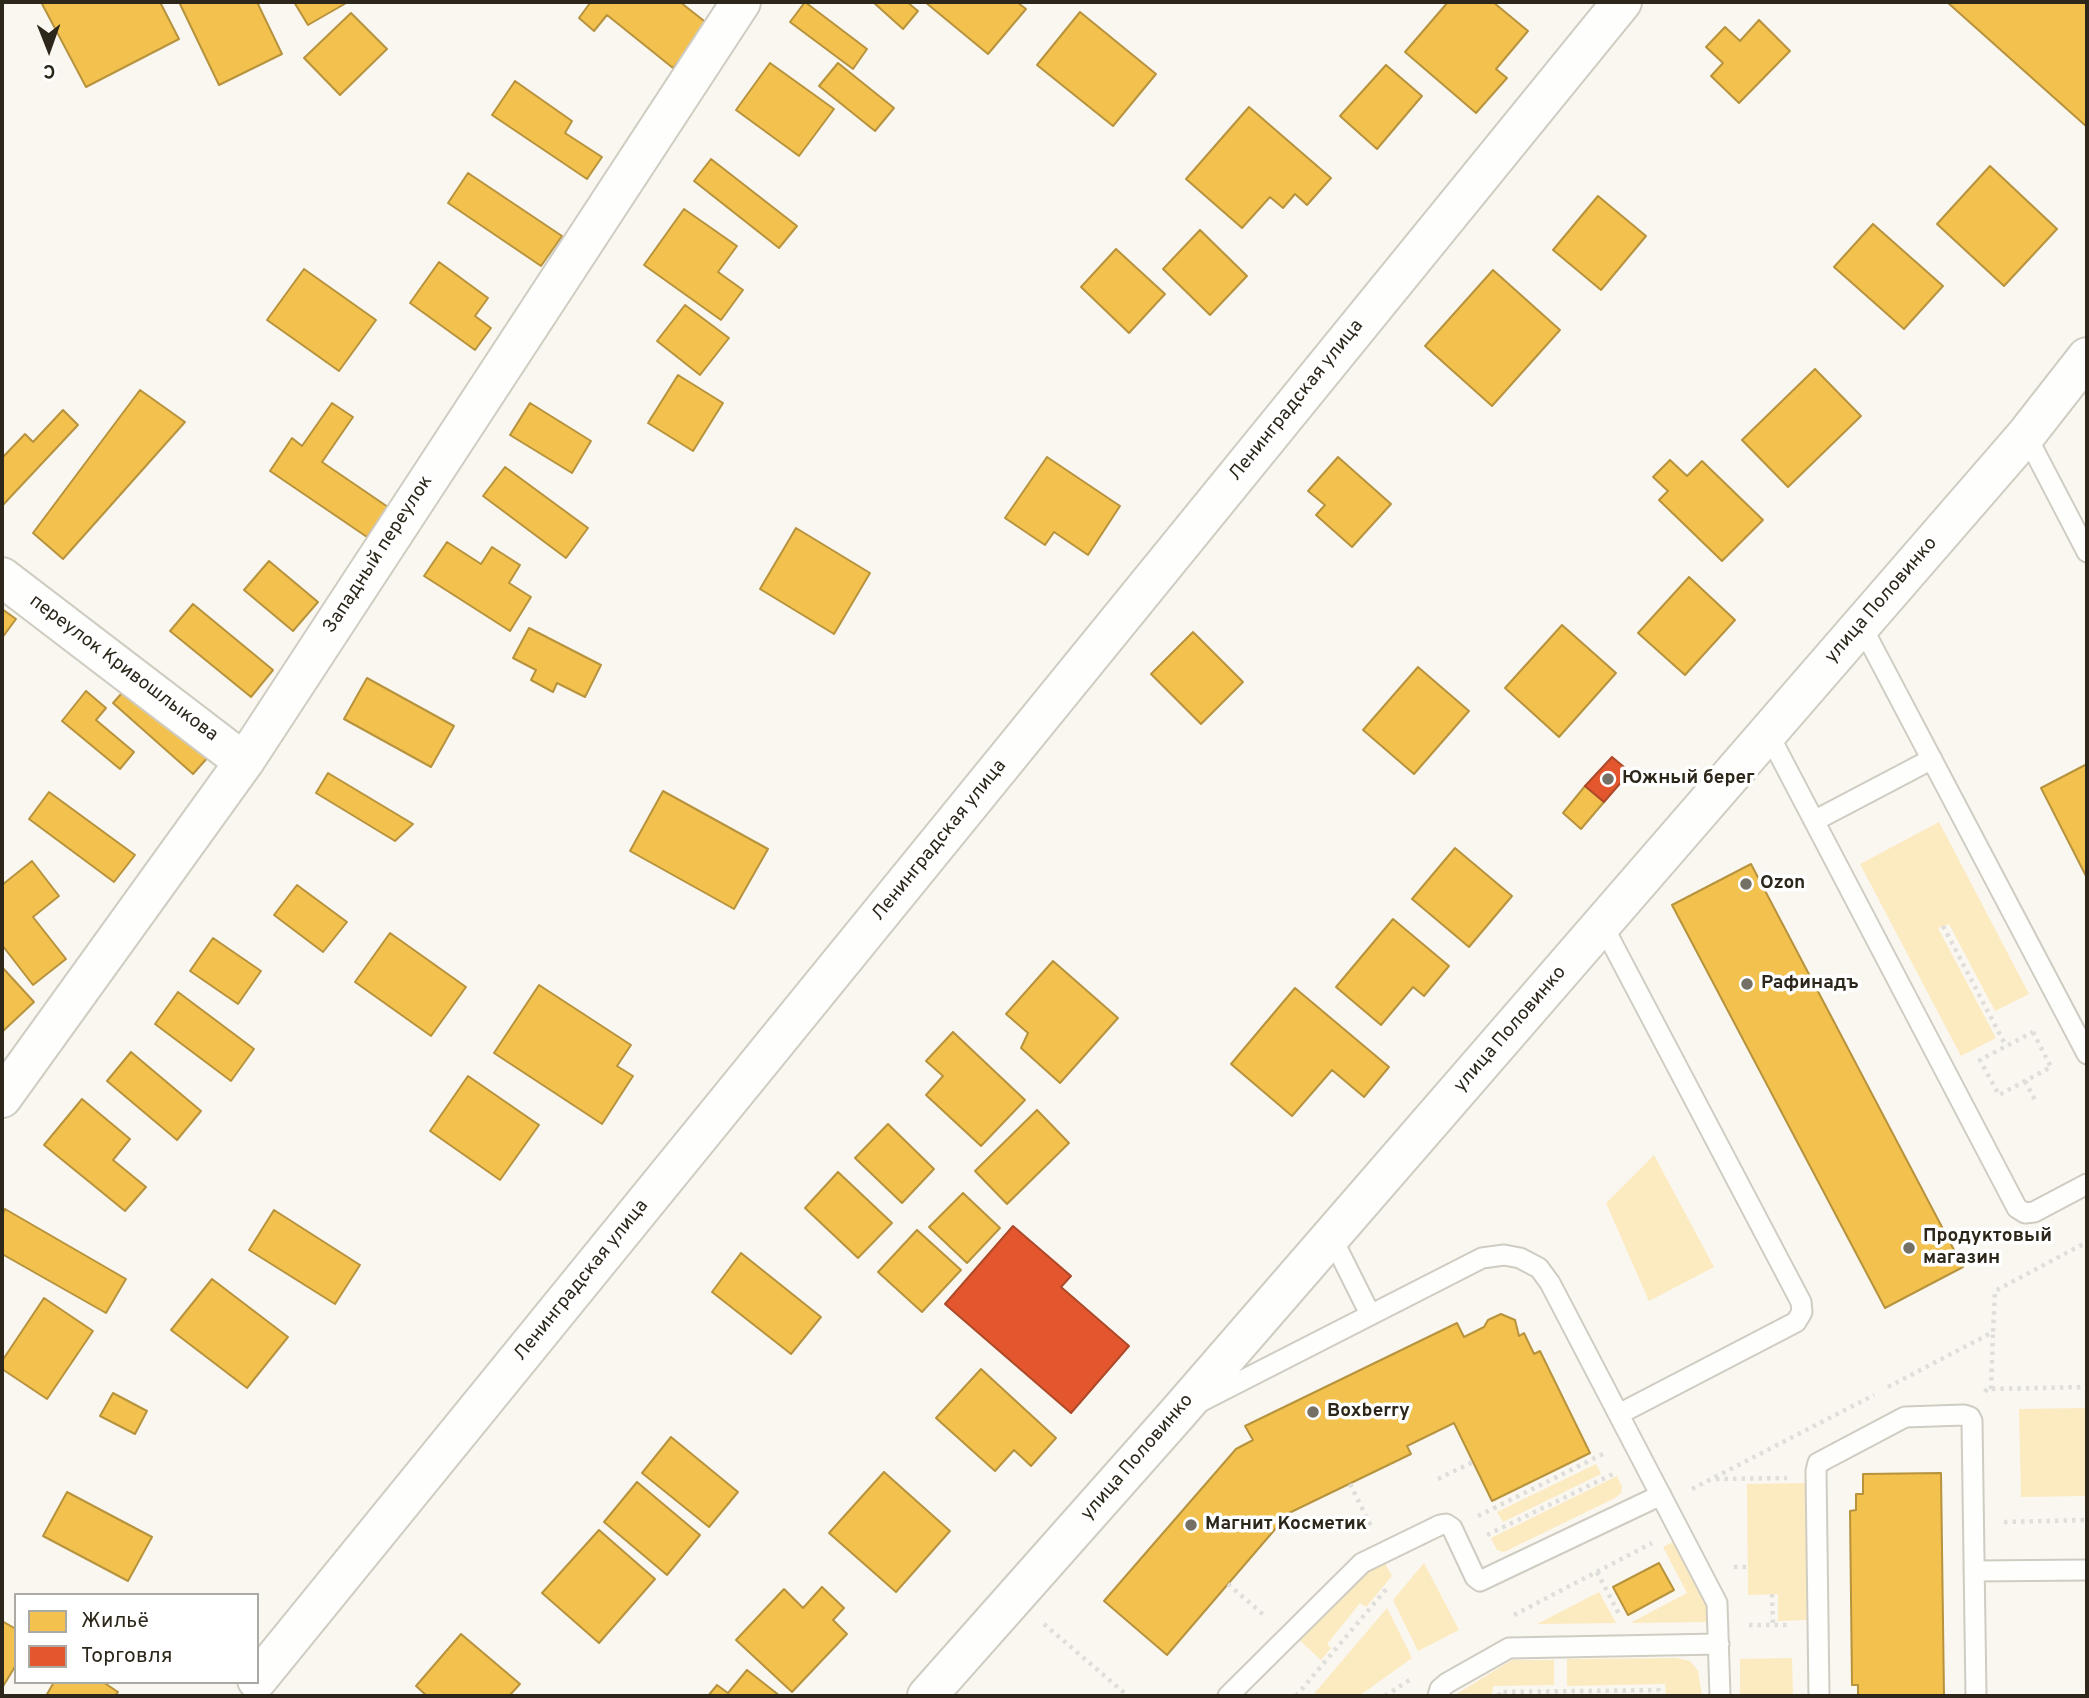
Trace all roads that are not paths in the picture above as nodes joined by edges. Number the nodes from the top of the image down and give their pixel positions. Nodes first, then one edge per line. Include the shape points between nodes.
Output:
1 (740, 2) edge
2 (1622, 2) edge
3 (2087, 357) edge
4 (2026, 435) junction
5 (2087, 552) edge
6 (2, 577) edge
7 (1861, 625) junction
8 (1768, 733) junction
9 (1932, 760) junction
10 (244, 762) junction
11 (1814, 821) junction
12 (1602, 924) junction
13 (2087, 1054) edge
14 (2, 1098) edge
15 (2087, 1184) edge
16 (1331, 1236) junction
17 (1370, 1314) junction
18 (1177, 1414) junction
19 (1619, 1414) junction
20 (1661, 1495) junction
21 (2087, 1570) edge
22 (1974, 1572) junction
23 (1719, 1634) junction
24 (259, 1677) edge
25 (927, 1696) edge
26 (1228, 1696) edge
27 (1438, 1696) edge
28 (1720, 1696) edge
29 (1819, 1696) edge
30 (1976, 1696) edge

1 - 10 street, Западный переулок
2 - 24 street, Ленинградская улица
3 - 4 street, улица Половинко
4 - 5 lane
4 - 7 street, улица Половинко
6 - 10 street, переулок Кривошлыкова
7 - 8 street, улица Половинко
7 - 9 lane
8 - 11 lane
8 - 12 street, улица Половинко
9 - 11 lane
9 - 13 lane
10 - 14 street, Западный переулок
11 - 15 lane via 2017,1208 2034,1212
12 - 16 street, улица Половинко
12 - 19 lane via 1801,1302 1802,1312 1796,1322
16 - 17 lane
16 - 18 street, улица Половинко
17 - 18 lane
17 - 19 lane via 1482,1258 1520,1258 1539,1268 1550,1283
18 - 25 street, улица Половинко
19 - 20 lane
20 - 23 lane via 1717,1603
20 - 26 lane via 1480,1581 1452,1528 1440,1525 1362,1563
21 - 22 lane
22 - 29 lane via 1969,1416 1915,1415 1825,1457 1818,1463 1816,1478
22 - 30 lane
23 - 27 lane via 1626,1645 1509,1648 1447,1683
23 - 28 lane

